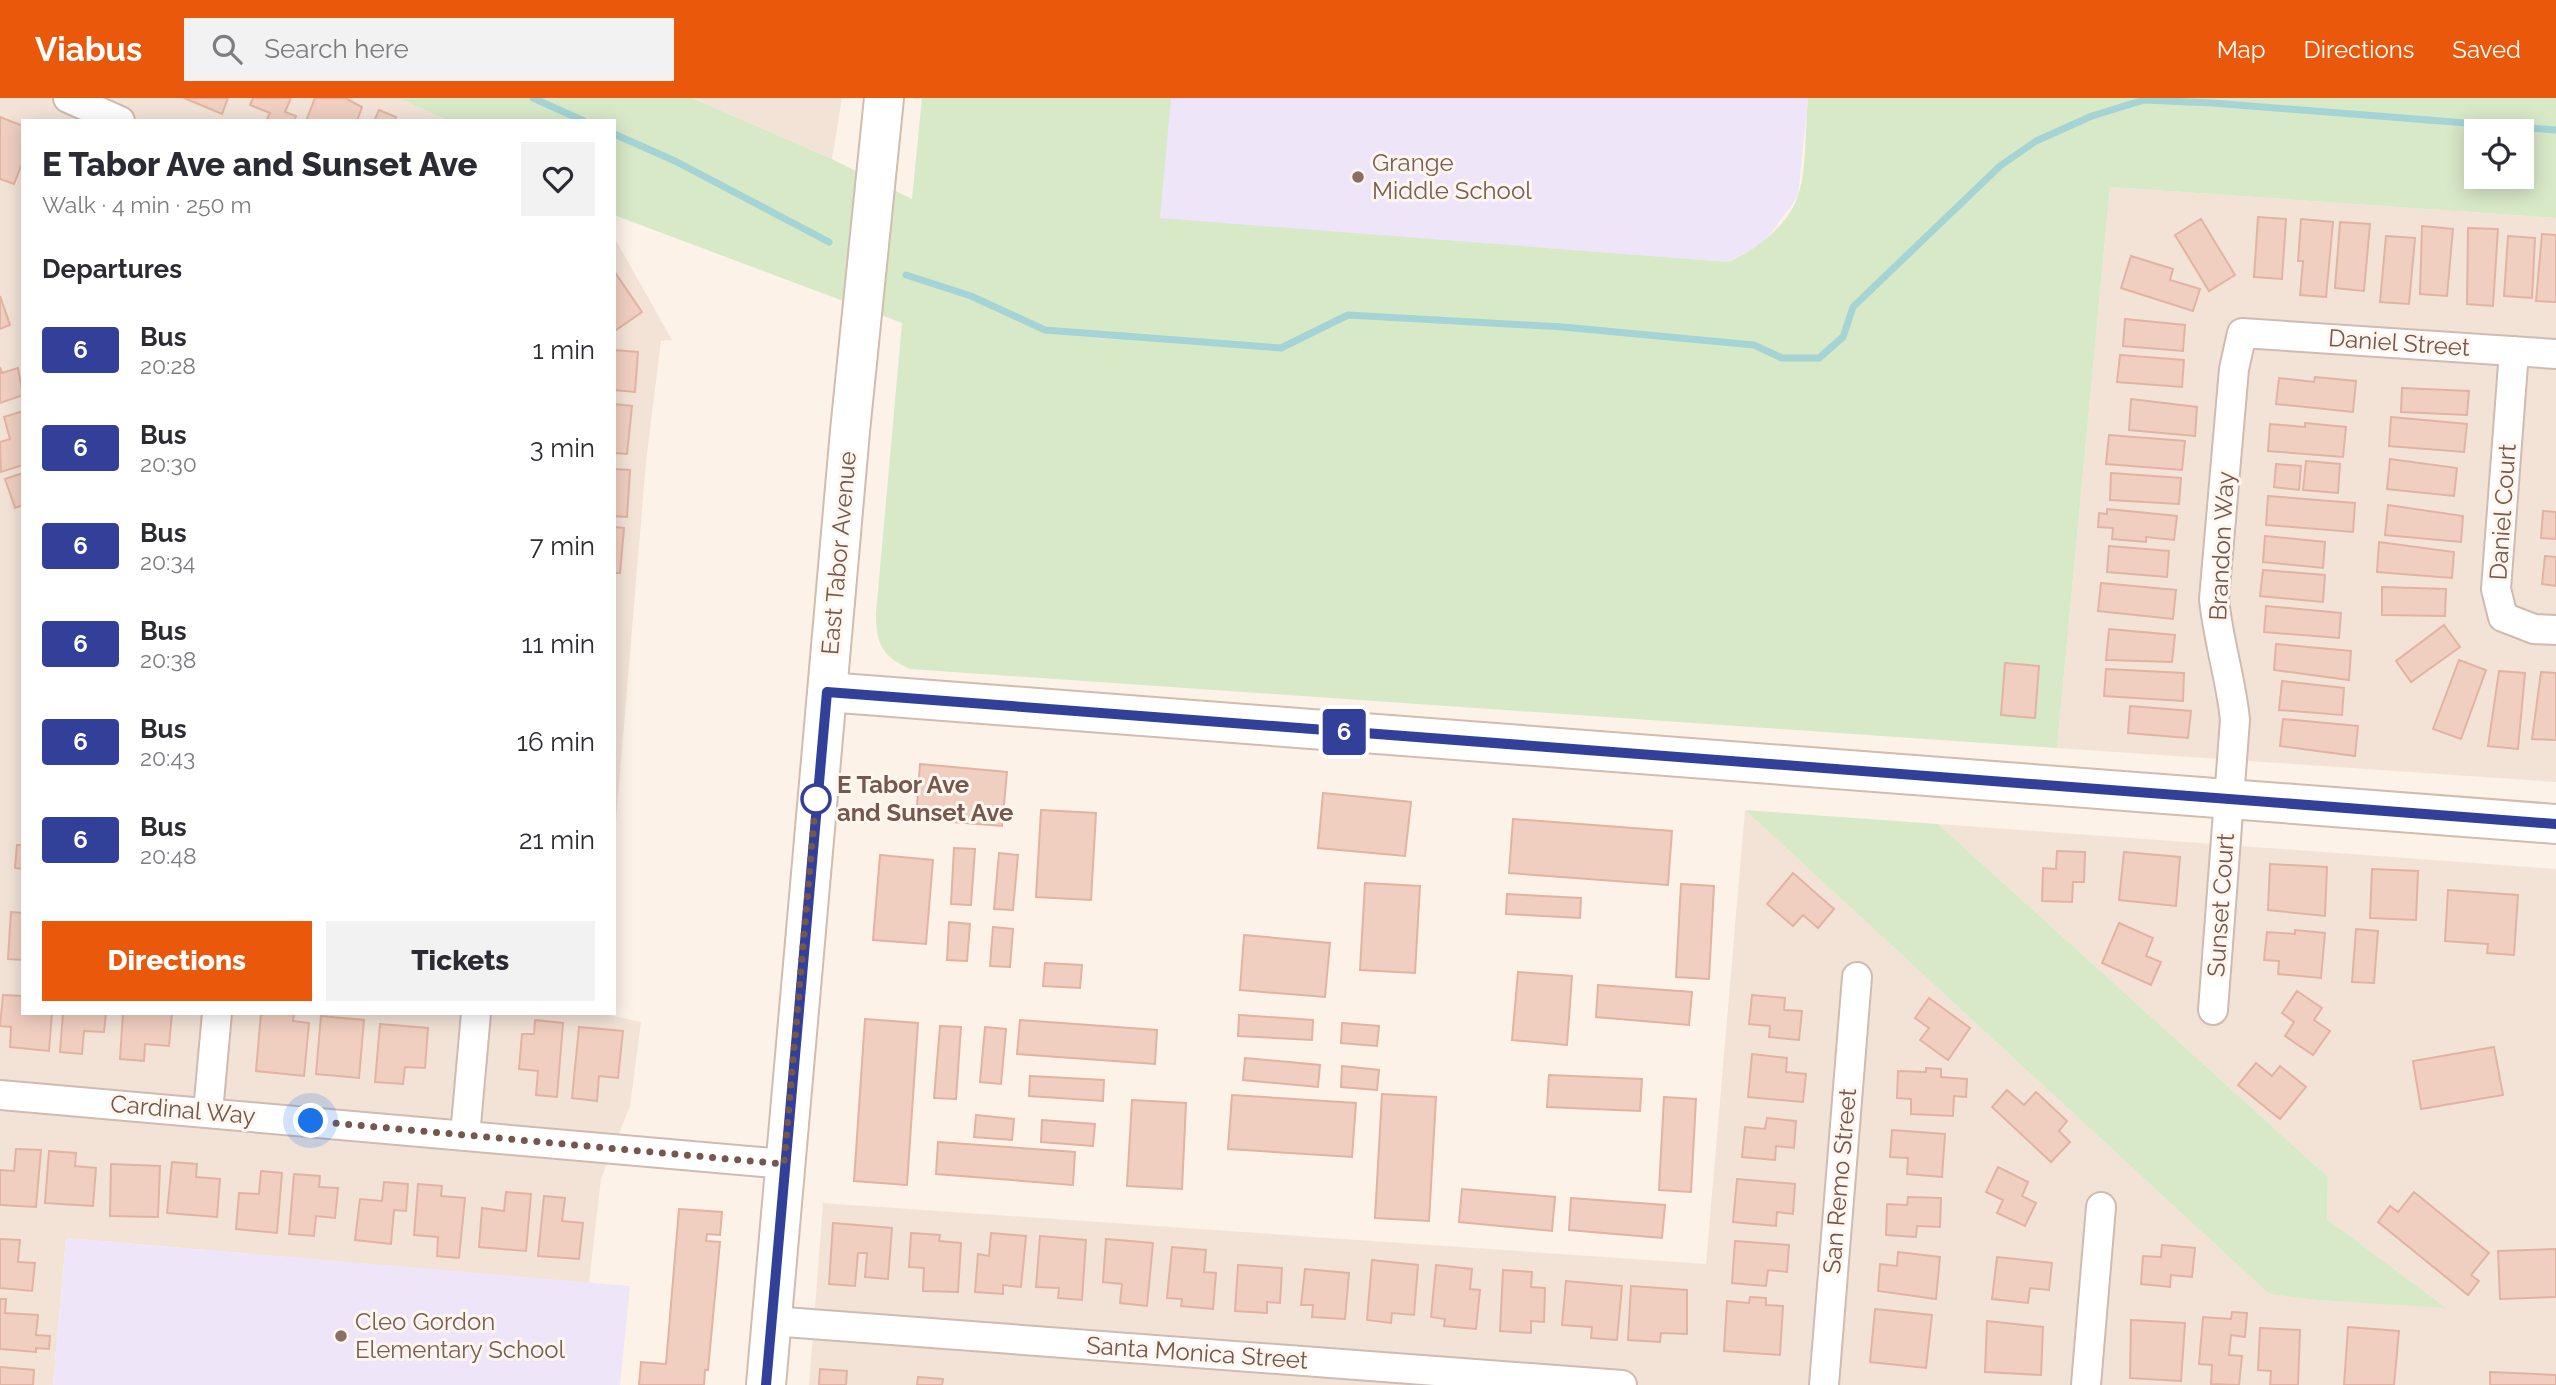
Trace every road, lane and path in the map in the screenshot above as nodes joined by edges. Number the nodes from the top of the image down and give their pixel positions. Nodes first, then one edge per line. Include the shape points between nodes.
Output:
1 (68, 98) edge
2 (884, 98) edge
3 (115, 119) edge
4 (2242, 333) joint
5 (2514, 351) junction
6 (2556, 354) edge
7 (2556, 630) edge
8 (827, 692) junction
9 (2228, 801) junction
10 (2556, 824) edge
11 (1857, 977) dead end
12 (2213, 1010) dead end
13 (217, 1015) edge
14 (476, 1015) edge
15 (0, 1095) edge
16 (208, 1112) junction
17 (465, 1136) junction
18 (784, 1164) junction
19 (2101, 1207) dead end
20 (771, 1321) junction
21 (1571, 1383) edge
22 (766, 1385) edge
23 (1622, 1385) edge
24 (1824, 1385) edge
25 (2086, 1385) edge

1 - 3 street
2 - 8 main road, East Tabor Avenue
4 - 5 street, Daniel Street
4 - 9 street, Brandon Way via 2234,369 2214,599 2235,720
5 - 6 street, Daniel Street
5 - 7 street, Daniel Court via 2496,589 2503,617 2534,629
8 - 9 main road
8 - 18 main road, East Tabor Avenue
9 - 10 main road
9 - 12 street, Sunset Court
11 - 24 street, San Remo Street
13 - 16 street
14 - 17 street
15 - 16 street, Cardinal Way
16 - 17 street, Cardinal Way
17 - 18 street, Cardinal Way
18 - 20 main road, East Tabor Avenue
19 - 25 street
20 - 21 street, Santa Monica Street
20 - 22 main road, East Tabor Avenue
21 - 23 street, Santa Monica Street

